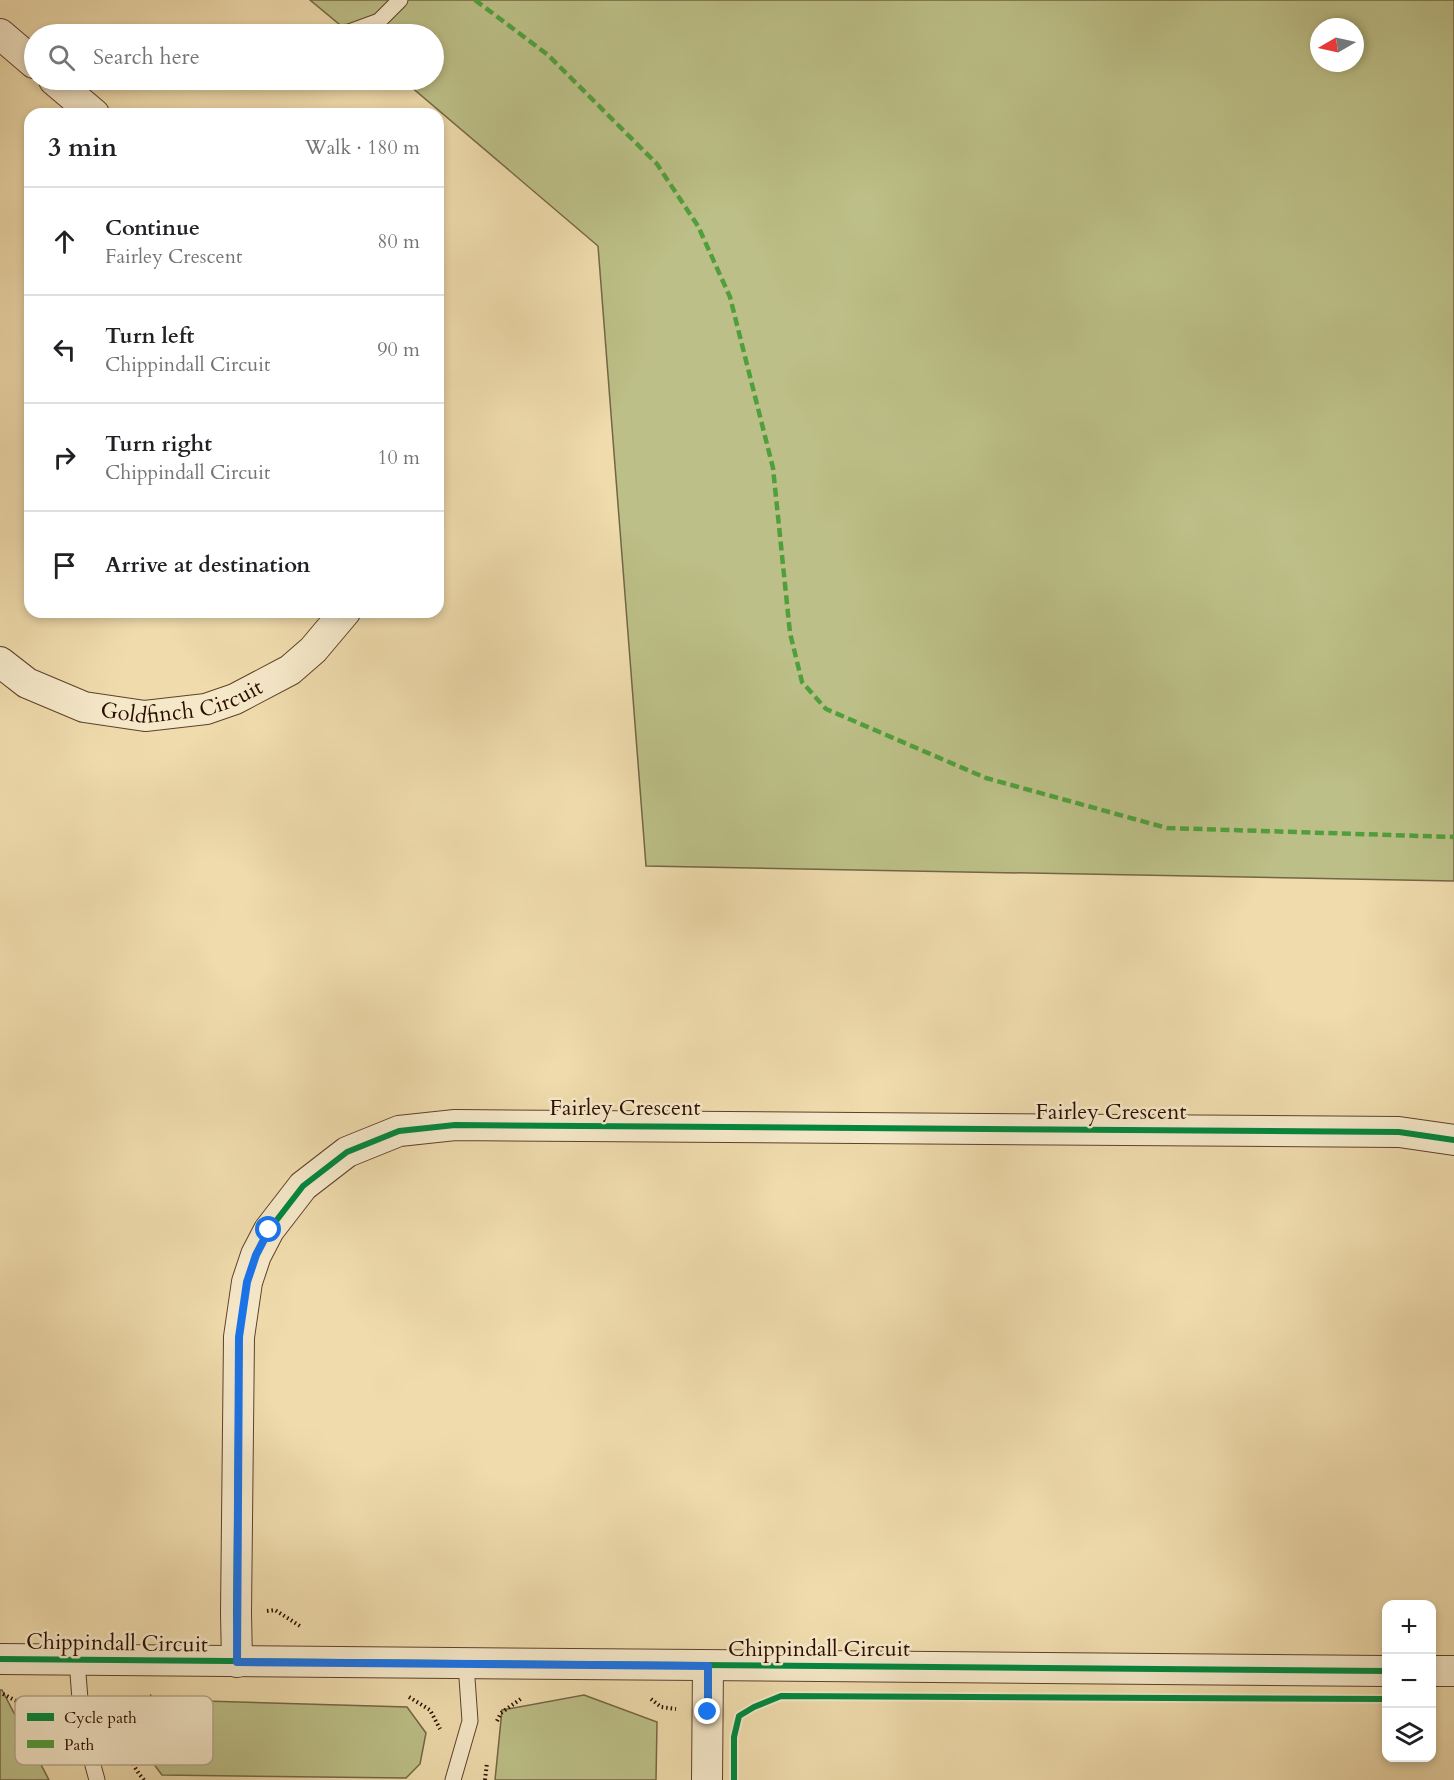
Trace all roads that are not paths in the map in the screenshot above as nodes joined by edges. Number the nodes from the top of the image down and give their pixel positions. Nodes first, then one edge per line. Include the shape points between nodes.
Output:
1 (400, 0) edge
2 (371, 24) edge
3 (0, 34) edge
4 (24, 54) edge
5 (66, 90) edge
6 (87, 108) edge
7 (340, 618) edge
8 (0, 662) edge
9 (1454, 1140) edge
10 (0, 1659) edge
11 (77, 1661) junction
12 (237, 1662) junction
13 (466, 1664) junction
14 (708, 1666) junction
15 (1382, 1671) edge
16 (1436, 1671) edge
17 (1454, 1671) edge
18 (80, 1696) edge
19 (93, 1765) edge
20 (97, 1780) edge
21 (453, 1780) edge
22 (707, 1780) edge

1 - 2 lane
3 - 4 street
5 - 6 street
7 - 8 street, Goldfinch Circuit via 314,650 290,670 236,699 206,709 145,716 84,707 27,683
9 - 12 street, Fairley Crescent via 1399,1132 454,1125 399,1131 347,1152 303,1186 282,1212 256,1255 247,1282 239,1337
10 - 11 street, Chippindall Circuit
11 - 12 street, Chippindall Circuit
11 - 18 lane
12 - 13 street, Chippindall Circuit
13 - 14 street, Chippindall Circuit
13 - 21 lane via 470,1721
14 - 15 street, Chippindall Circuit
14 - 22 street, Chippindall Circuit
16 - 17 street
19 - 20 lane

